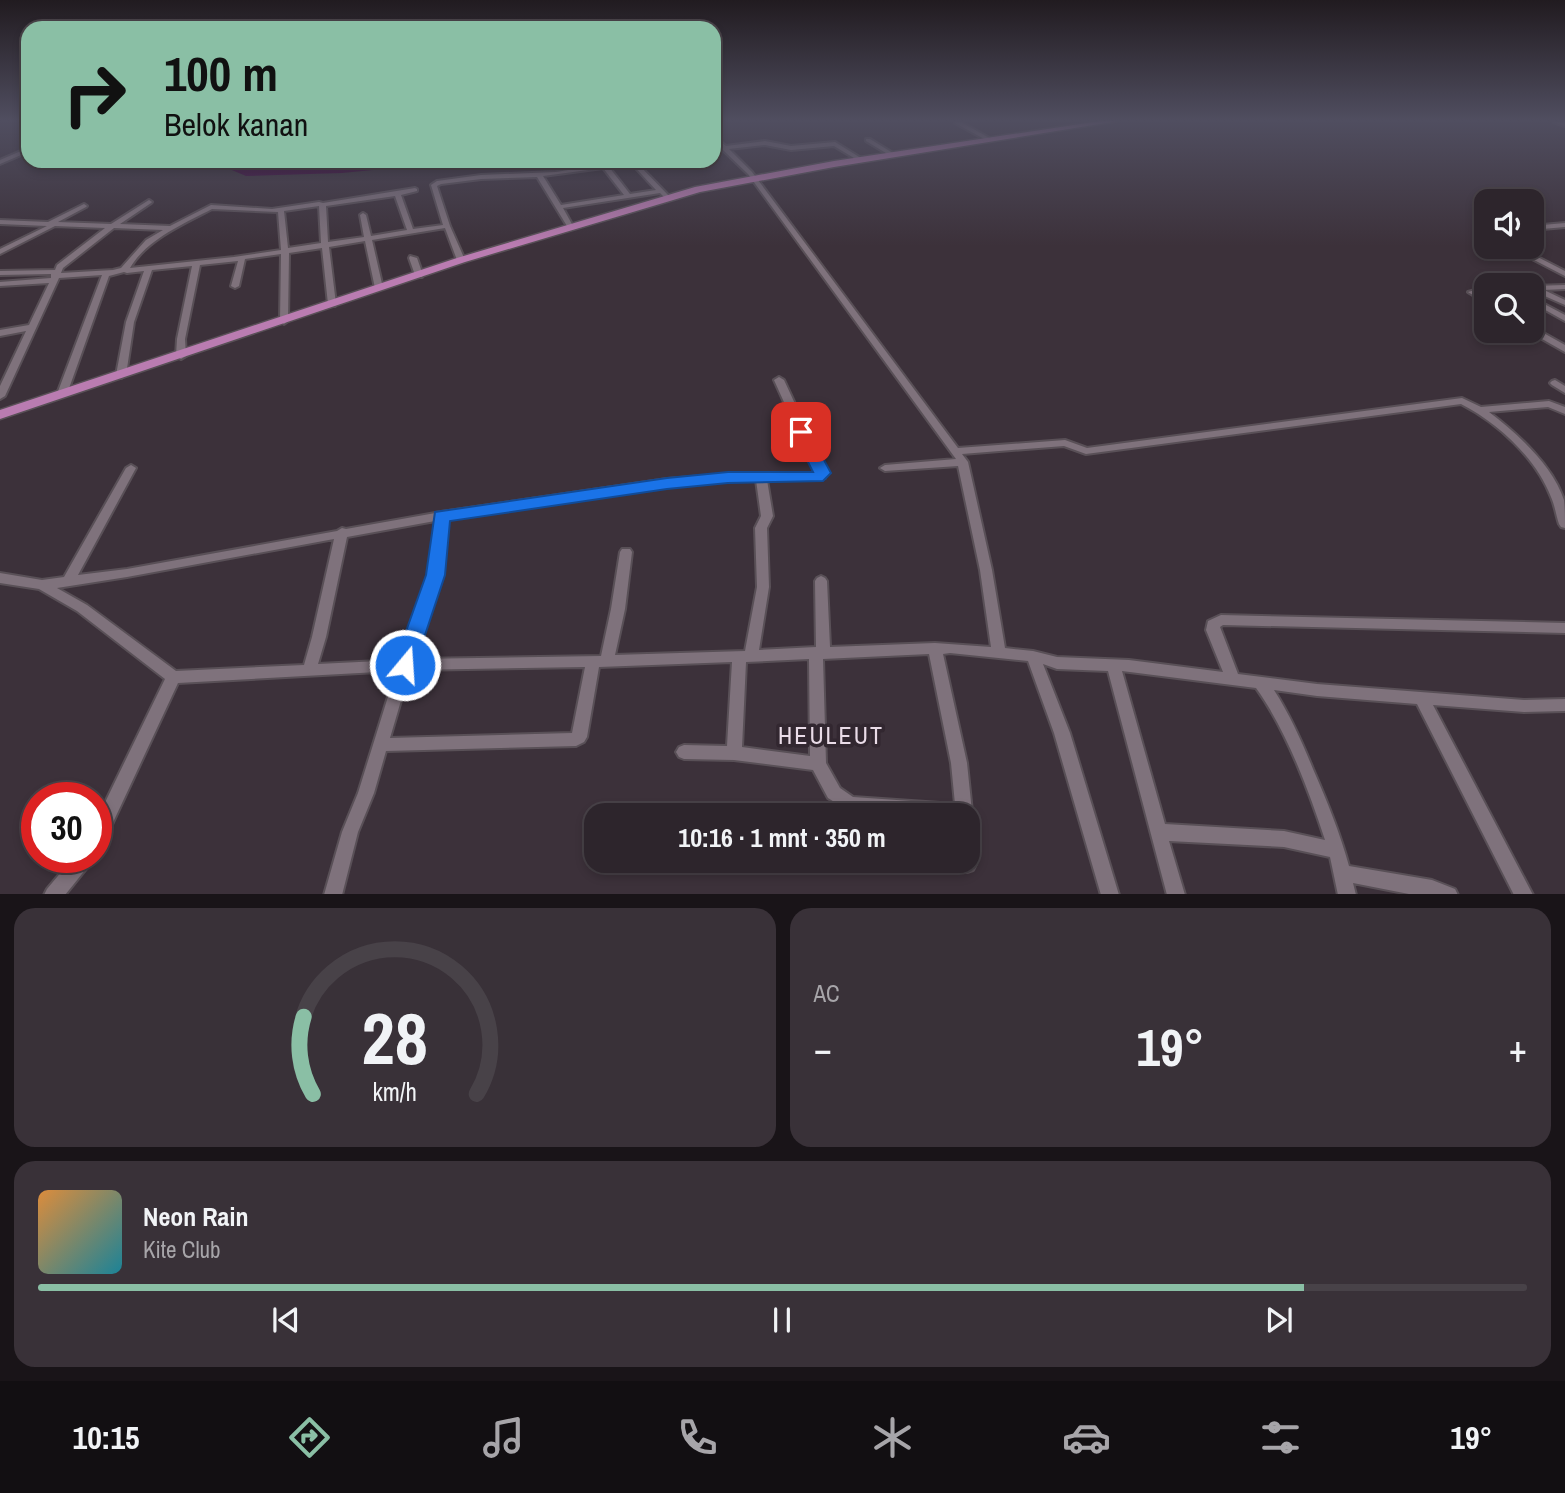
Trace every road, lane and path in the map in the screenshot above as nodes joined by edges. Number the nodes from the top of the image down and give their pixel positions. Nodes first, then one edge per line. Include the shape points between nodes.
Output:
1 (738, 163) edge
2 (845, 163) edge
3 (588, 168) edge
4 (607, 168) edge
5 (639, 168) edge
6 (539, 174) junction
7 (753, 178) junction
8 (415, 190) dead end
9 (397, 194) junction
10 (664, 194) junction
11 (628, 196) junction
12 (149, 202) dead end
13 (323, 205) junction
14 (84, 206) dead end
15 (558, 207) junction
16 (281, 211) junction
17 (363, 215) dead end
18 (0, 222) edge
19 (52, 224) junction
20 (1565, 225) edge
21 (112, 226) junction
22 (447, 226) junction
23 (570, 226) junction
24 (1544, 227) edge
25 (171, 228) junction
26 (411, 232) junction
27 (368, 239) junction
28 (325, 245) junction
29 (285, 251) junction
30 (0, 252) edge
31 (242, 258) junction
32 (413, 258) dead end
33 (1536, 259) edge
34 (461, 260) junction
35 (196, 264) junction
36 (125, 269) junction
37 (149, 269) junction
38 (111, 272) junction
39 (0, 273) edge
40 (1565, 274) edge
41 (419, 275) junction
42 (55, 276) junction
43 (0, 284) edge
44 (235, 285) dead end
45 (1565, 287) edge
46 (379, 288) junction
47 (1544, 288) edge
48 (1544, 293) edge
49 (1565, 303) edge
50 (332, 304) junction
51 (1544, 306) edge
52 (1565, 318) edge
53 (284, 321) junction
54 (32, 327) junction
55 (0, 333) edge
56 (1544, 337) edge
57 (1565, 349) edge
58 (181, 356) junction
59 (121, 375) junction
60 (779, 380) dead end
61 (1555, 383) dead end
62 (1565, 390) edge
63 (62, 394) junction
64 (0, 396) edge
65 (1485, 410) junction
66 (1565, 411) edge
67 (0, 415) edge
68 (959, 456) junction
69 (131, 468) dead end
70 (886, 468) dead end
71 (761, 479) junction
72 (441, 516) junction
73 (1565, 524) edge
74 (342, 532) junction
75 (626, 552) dead end
76 (0, 578) edge
77 (821, 581) dead end
78 (68, 582) junction
79 (42, 585) junction
80 (1565, 628) edge
81 (935, 648) junction
82 (820, 652) junction
83 (999, 653) junction
84 (745, 656) junction
85 (1033, 656) junction
86 (600, 661) junction
87 (405, 665) junction
88 (1114, 666) junction
89 (309, 671) junction
90 (173, 677) junction
91 (1233, 679) junction
92 (1260, 683) junction
93 (1421, 697) junction
94 (1563, 709) edge
95 (380, 745) junction
96 (684, 752) dead end
97 (734, 753) junction
98 (818, 764) junction
99 (850, 803) edge
100 (963, 803) edge
101 (112, 806) edge
102 (1158, 832) junction
103 (1338, 851) junction
104 (72, 873) edge
105 (1343, 873) junction
106 (1392, 888) edge
107 (53, 894) edge
108 (333, 894) edge
109 (1110, 894) edge
110 (1176, 894) edge
111 (1347, 894) edge
112 (1449, 894) edge
113 (1524, 894) edge

1 - 7 street
2 - 7 main road
3 - 6 street
4 - 11 street
5 - 10 street
6 - 15 street
6 - 22 street via 436,183
7 - 10 main road
7 - 68 street
8 - 9 street
9 - 13 street
9 - 26 street
10 - 11 street
10 - 23 main road
11 - 15 street
12 - 21 street
13 - 16 street
13 - 28 street
14 - 19 street
15 - 23 street
16 - 25 street via 211,207
16 - 29 street
17 - 27 street
18 - 19 street
19 - 21 street
19 - 30 street
20 - 24 street
21 - 25 street
21 - 42 street via 73,254
22 - 26 street
22 - 34 street
23 - 34 main road
25 - 36 street via 149,242
26 - 27 street
27 - 28 street
27 - 46 street
28 - 29 street
28 - 50 street
29 - 31 street
29 - 53 street
31 - 35 street
31 - 44 street
32 - 41 street
33 - 40 street
34 - 41 main road
35 - 37 street
35 - 58 street
36 - 37 street
36 - 38 street
37 - 59 street via 130,322
38 - 42 street
38 - 63 street via 106,275
39 - 42 street
41 - 46 main road
42 - 43 street
42 - 54 street
45 - 47 street
46 - 50 main road
48 - 49 street
50 - 53 main road
51 - 52 street
53 - 58 main road
54 - 55 street
54 - 64 street
56 - 57 street
58 - 59 main road
59 - 63 main road
60 - 71 street via 823,474 818,478
61 - 62 street
63 - 67 main road
65 - 66 street via 1549,404
65 - 68 street via 1462,401 1086,451 1065,443
65 - 73 street via 1534,460 1557,498
68 - 70 street
68 - 83 street via 986,570
69 - 78 street
71 - 72 street via 728,477 667,484
71 - 84 street via 767,516 761,528 763,587
72 - 74 street
72 - 87 street via 435,575
74 - 78 street
74 - 89 street
75 - 86 street via 618,609
76 - 79 street
77 - 82 street
78 - 79 street
79 - 90 street via 82,608
80 - 91 street via 1220,620 1213,630
81 - 82 street
81 - 83 street
81 - 100 street
82 - 84 street
82 - 98 street
83 - 85 street
84 - 86 street
84 - 97 street
85 - 88 street via 1057,663
85 - 109 street via 1062,733
86 - 87 street
86 - 95 street via 576,739
87 - 89 street
87 - 95 street
88 - 91 street
88 - 102 street
89 - 90 street
90 - 101 street
91 - 92 street
92 - 93 street
92 - 103 street via 1290,731
93 - 94 street
93 - 113 street
95 - 108 street
96 - 97 street
97 - 98 street
98 - 99 street via 834,793
102 - 103 street via 1284,839
102 - 110 street
103 - 105 street
104 - 107 street
105 - 106 street
105 - 111 street
106 - 112 street

